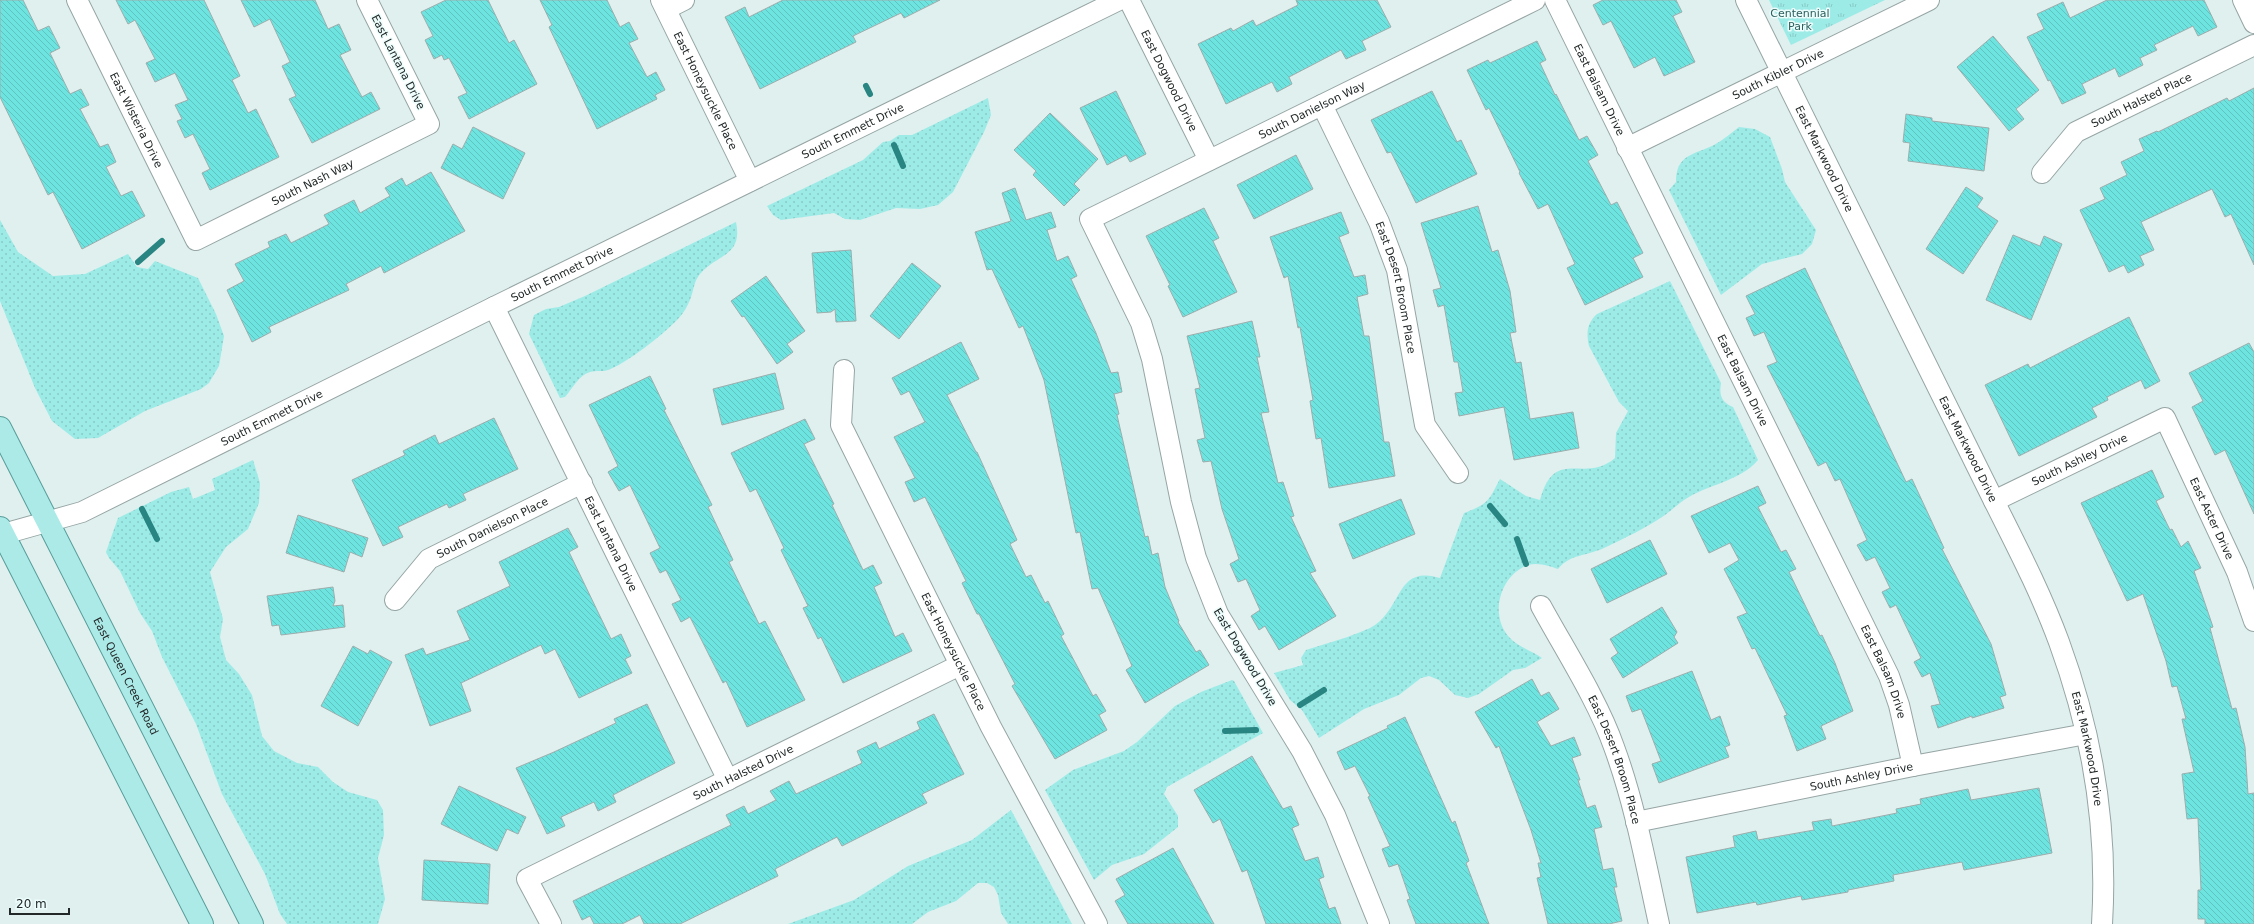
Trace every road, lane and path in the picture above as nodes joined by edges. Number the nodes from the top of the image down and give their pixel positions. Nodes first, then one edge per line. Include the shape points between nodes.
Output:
1 (77, 0) edge
2 (367, 0) edge
3 (684, 0) edge
4 (1119, 0) edge
5 (1129, 0) edge
6 (1535, 0) edge
7 (1556, 0) edge
8 (1746, 0) edge
9 (1929, 0) edge
10 (2243, 0) edge
11 (664, 4) edge
12 (2254, 23) edge
13 (2254, 45) edge
14 (1781, 73) junction
15 (1322, 105) junction
16 (429, 124) joint
17 (1627, 148) junction
18 (1209, 160) junction
19 (2042, 172) dead end
20 (750, 181) junction
21 (1090, 219) joint
22 (196, 240) joint
23 (494, 306) junction
24 (844, 370) dead end
25 (2165, 418) joint
26 (0, 428) edge
27 (1458, 473) dead end
28 (582, 483) junction
29 (1994, 501) junction
30 (39, 524) junction
31 (1, 532) edge
32 (395, 600) dead end
33 (1541, 606) dead end
34 (2254, 621) edge
35 (960, 665) junction
36 (2086, 734) junction
37 (1913, 766) junction
38 (728, 780) junction
39 (1636, 822) junction
40 (202, 924) edge
41 (252, 924) edge
42 (551, 924) edge
43 (1097, 924) edge
44 (1379, 924) edge
45 (1659, 924) edge
46 (2102, 924) edge

1 - 22 street, East Wisteria Drive
2 - 16 street, East Lantana Drive
3 - 11 street
4 - 20 street, South Emmett Drive
5 - 18 street, East Dogwood Drive
6 - 15 street, South Danielson Way
7 - 17 street, East Balsam Drive
8 - 14 street, East Markwood Drive
9 - 14 street, South Kibler Drive
10 - 12 street
11 - 20 street, East Honeysuckle Place
13 - 19 street, South Halsted Place via 2076,132
14 - 17 street, South Kibler Drive
14 - 29 street, East Markwood Drive
15 - 18 street, South Danielson Way
15 - 27 street, East Desert Broom Place via 1379,222 1397,270 1425,425
16 - 22 street, South Nash Way
17 - 37 street, East Balsam Drive via 1889,676 1899,705
18 - 21 street, South Danielson Way
20 - 23 street, South Emmett Drive
21 - 44 street, East Dogwood Drive via 1141,323 1154,367 1181,502 1196,558 1218,614 1302,751 1335,815
23 - 28 street, East Lantana Drive
23 - 30 street, South Emmett Drive via 82,512
24 - 35 street, East Honeysuckle Place via 842,425
25 - 29 street, South Ashley Drive
25 - 34 street, East Aster Drive via 2237,572
26 - 30 main road, East Queen Creek Road
28 - 32 street, South Danielson Place via 429,559
28 - 38 street, East Lantana Drive
29 - 36 street, East Markwood Drive via 2033,580 2059,641
30 - 31 street, South Emmett Drive
30 - 41 main road, East Queen Creek Road
31 - 40 main road
33 - 39 street, East Desert Broom Place via 1614,746
35 - 38 street, South Halsted Drive
35 - 43 street, East Honeysuckle Place
36 - 37 street, South Ashley Drive
36 - 46 street, East Markwood Drive via 2097,787 2103,851
37 - 39 street, South Ashley Drive
38 - 42 street, South Halsted Drive via 527,879
39 - 45 street, East Desert Broom Place

